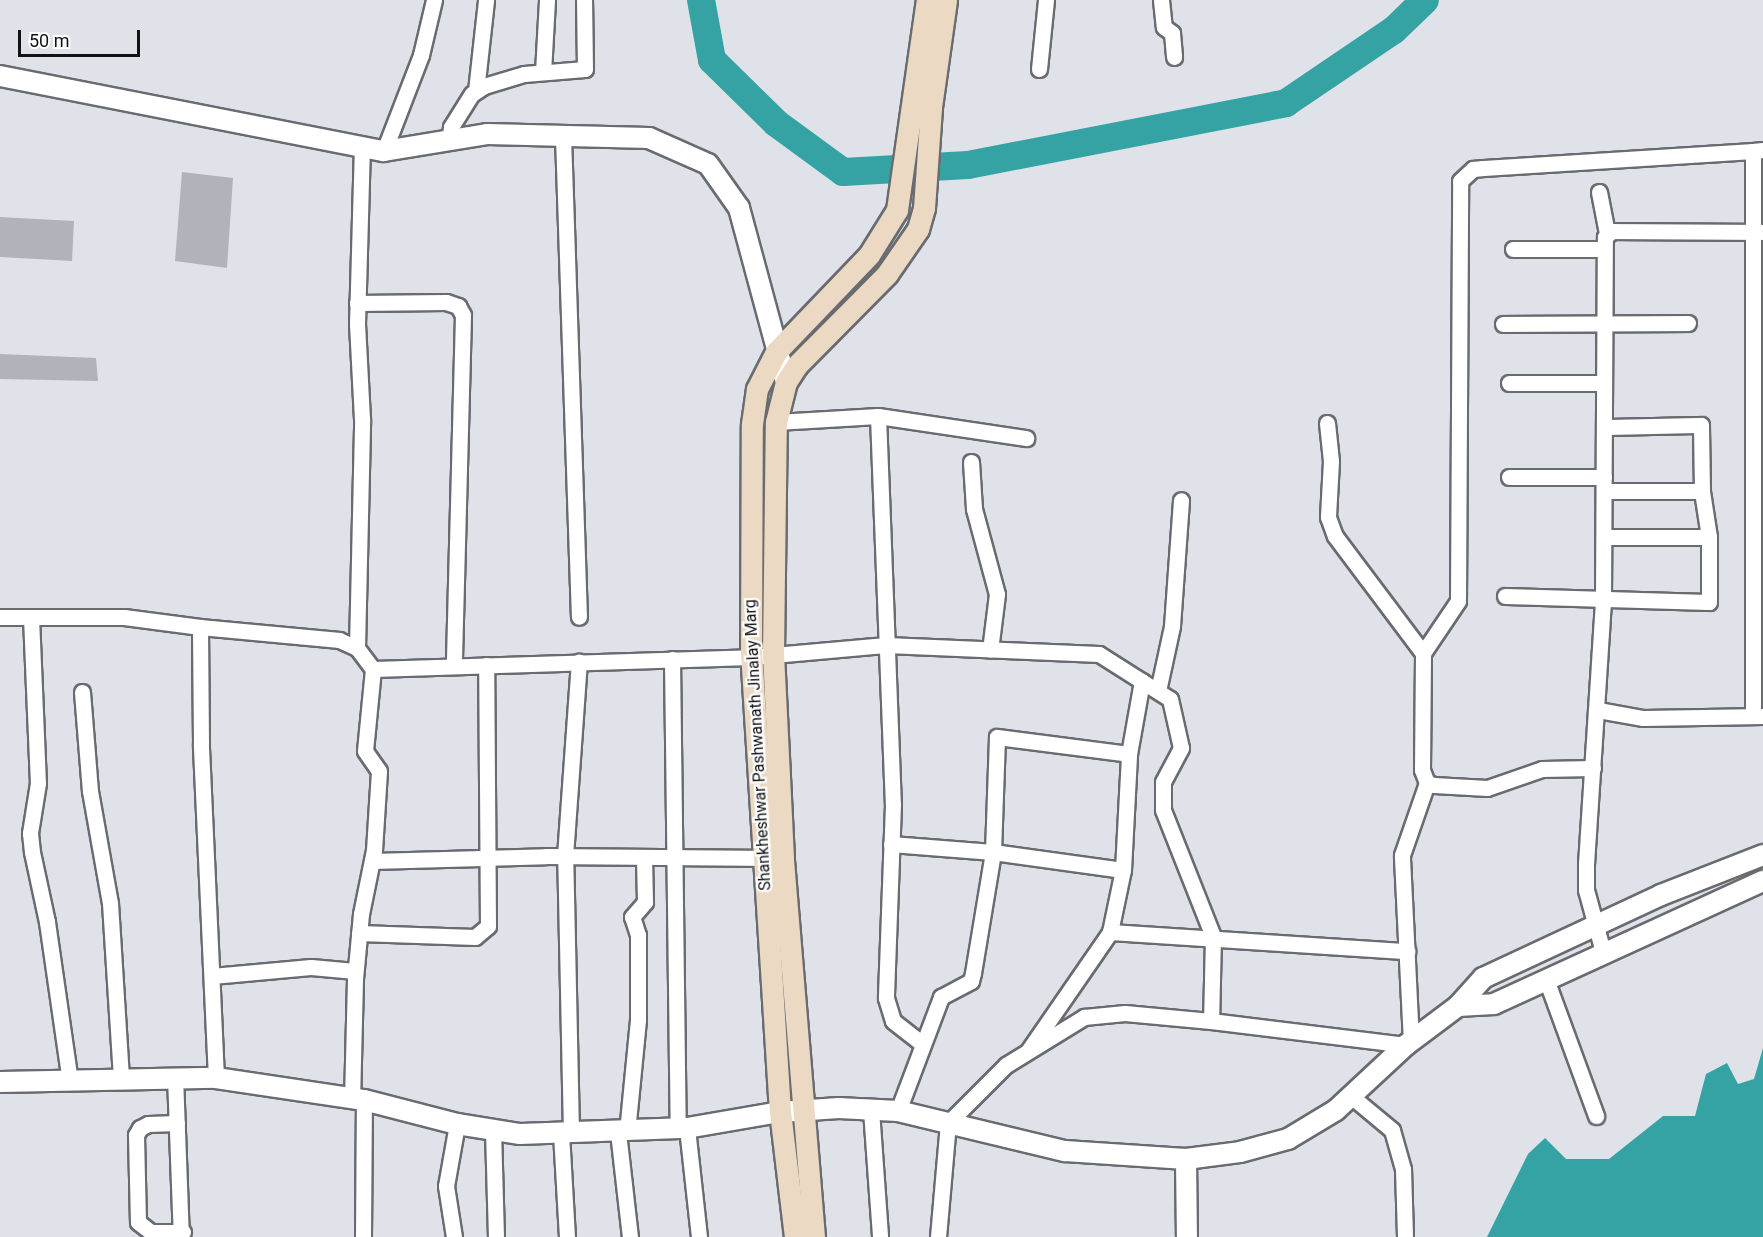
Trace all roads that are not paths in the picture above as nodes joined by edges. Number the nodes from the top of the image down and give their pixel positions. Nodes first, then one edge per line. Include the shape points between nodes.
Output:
1 (434, 0) edge
2 (486, 0) edge
3 (547, 0) edge
4 (584, 0) edge
5 (927, 0) edge
6 (946, 0) edge
7 (1046, 0) edge
8 (1161, 0) edge
9 (1174, 57) dead end
10 (1039, 69) dead end
11 (543, 72) junction
12 (0, 76) edge
13 (476, 91) junction
14 (922, 107) junction
15 (563, 136) junction
16 (449, 140) junction
17 (362, 147) junction
18 (1758, 151) edge
19 (384, 152) junction
20 (1599, 192) dead end
21 (1758, 232) edge
22 (1607, 233) junction
23 (1513, 249) dead end
24 (1603, 249) junction
25 (1758, 280) edge
26 (357, 303) junction
27 (1604, 323) junction
28 (1688, 323) dead end
29 (1503, 324) dead end
30 (1758, 327) edge
31 (777, 352) junction
32 (786, 382) junction
33 (1509, 383) dead end
34 (1603, 383) junction
35 (1758, 405) edge
36 (878, 416) junction
37 (777, 422) junction
38 (1328, 423) dead end
39 (1604, 427) junction
40 (1026, 438) dead end
41 (1758, 448) edge
42 (971, 462) dead end
43 (1509, 477) dead end
44 (1604, 484) junction
45 (1702, 491) junction
46 (1181, 500) dead end
47 (1604, 537) junction
48 (1709, 537) junction
49 (1505, 596) dead end
50 (1603, 599) junction
51 (1758, 608) edge
52 (0, 617) edge
53 (31, 617) junction
54 (579, 617) dead end
55 (200, 627) junction
56 (886, 645) junction
57 (357, 648) junction
58 (990, 650) junction
59 (1423, 653) junction
60 (773, 655) junction
61 (751, 657) junction
62 (672, 660) junction
63 (579, 662) junction
64 (486, 665) junction
65 (454, 666) junction
66 (374, 669) junction
67 (1142, 681) junction
68 (1158, 691) junction
69 (82, 692) dead end
70 (1598, 710) junction
71 (1758, 716) edge
72 (1129, 754) junction
73 (1593, 768) junction
74 (1427, 783) junction
75 (891, 844) junction
76 (993, 852) junction
77 (1763, 855) edge
78 (565, 856) junction
79 (487, 857) junction
80 (644, 858) junction
81 (773, 858) junction
82 (676, 859) junction
83 (372, 861) junction
84 (1123, 870) junction
85 (1763, 881) edge
86 (1594, 926) junction
87 (1110, 932) junction
88 (359, 933) junction
89 (1213, 936) junction
90 (1407, 951) junction
91 (1603, 952) junction
92 (355, 971) junction
93 (212, 976) junction
94 (1546, 979) junction
95 (1458, 1006) junction
96 (1211, 1021) junction
97 (922, 1044) junction
98 (1408, 1044) junction
99 (1026, 1054) junction
100 (175, 1076) junction
101 (216, 1078) junction
102 (121, 1079) junction
103 (70, 1081) junction
104 (0, 1082) edge
105 (1351, 1096) junction
106 (358, 1099) junction
107 (871, 1110) junction
108 (898, 1111) junction
109 (780, 1112) junction
110 (802, 1112) junction
111 (1596, 1116) dead end
112 (177, 1123) junction
113 (948, 1123) junction
114 (457, 1124) junction
115 (682, 1129) junction
116 (493, 1130) junction
117 (623, 1132) junction
118 (566, 1133) junction
119 (1186, 1159) junction
120 (182, 1234) edge
121 (363, 1237) edge
122 (454, 1237) edge
123 (496, 1237) edge
124 (567, 1237) edge
125 (630, 1237) edge
126 (699, 1237) edge
127 (795, 1237) edge
128 (814, 1237) edge
129 (880, 1237) edge
130 (938, 1237) edge
131 (1187, 1237) edge
132 (1405, 1237) edge

1 - 19 street via 421,55
2 - 13 street
3 - 11 street
4 - 11 street via 585,69
5 - 14 main road
6 - 14 main road
7 - 10 street
8 - 9 street via 1164,27 1172,33
11 - 13 street via 524,74
12 - 17 street
13 - 16 street via 451,127
14 - 31 main road, Shankheshwar Pashwanath Jinalay Marg via 902,195 886,232
14 - 32 main road via 924,208 911,241 887,274 797,365
15 - 16 street via 487,134
15 - 31 street via 649,138 708,164 739,208
15 - 54 street
16 - 19 street
17 - 19 street
17 - 26 street
18 - 21 street
18 - 59 street via 1484,168 1473,170 1460,181 1458,601
20 - 22 street
21 - 22 street
21 - 25 street
22 - 24 street
23 - 24 street
24 - 27 street
25 - 30 street
26 - 57 street via 362,419
26 - 65 street via 446,302 458,306 463,315
27 - 28 street
27 - 29 street
27 - 34 street
30 - 35 street
31 - 32 street
31 - 61 main road, Shankheshwar Pashwanath Jinalay Marg via 757,389 752,424
32 - 37 main road
33 - 34 street
34 - 39 street
35 - 41 street
36 - 37 street
36 - 40 street
36 - 56 street
37 - 60 main road
38 - 59 street via 1328,517 1335,536
39 - 44 street
39 - 45 street via 1701,425
41 - 51 street
42 - 58 street via 974,509 997,594
43 - 44 street
44 - 45 street
44 - 47 street
45 - 48 street
46 - 68 street via 1172,626
47 - 48 street
47 - 50 street
48 - 50 street via 1709,602
49 - 50 street
50 - 70 street
51 - 71 street
52 - 53 street
53 - 55 street via 124,617
53 - 103 street via 38,783 30,833
55 - 57 street via 339,640
55 - 93 street
56 - 58 street
56 - 60 street
56 - 75 street
57 - 66 street
58 - 67 street via 1099,654
59 - 74 street via 1422,770
60 - 61 street
60 - 81 main road
61 - 62 street
61 - 81 main road, Shankheshwar Pashwanath Jinalay Marg
62 - 63 street
62 - 82 street
63 - 64 street
63 - 78 street
64 - 65 street
64 - 79 street
65 - 66 street
66 - 83 street via 365,751 380,771
67 - 68 street
67 - 72 street
68 - 89 street via 1170,699 1181,748 1163,782 1163,810
69 - 102 street via 90,791 110,903
70 - 71 street via 1643,718
70 - 73 street
72 - 76 street via 998,737
72 - 84 street
73 - 74 street via 1542,769 1487,788
73 - 86 street via 1586,864
74 - 90 street via 1402,855
75 - 76 street
75 - 97 street via 887,1009 893,1022
76 - 84 street
76 - 97 street via 971,981 941,997
77 - 86 street
78 - 79 street
78 - 80 street
78 - 118 street
79 - 83 street
79 - 88 street via 488,926 483,935
80 - 82 street
80 - 117 street via 645,902 632,917 638,935 638,1020
81 - 82 street
81 - 109 main road, Shankheshwar Pashwanath Jinalay Marg
81 - 110 main road
82 - 115 street
83 - 88 street
84 - 87 street
85 - 91 street
86 - 91 street
86 - 95 street via 1483,978
87 - 89 street
87 - 99 street
88 - 92 street
89 - 90 street
89 - 96 street
90 - 98 street
91 - 94 street
92 - 93 street via 311,967
92 - 106 street
93 - 101 street
94 - 95 street via 1494,1005
94 - 111 street
95 - 98 street
96 - 98 street
96 - 99 street via 1125,1013 1084,1017
97 - 108 street
98 - 105 street
99 - 113 street via 1006,1065
100 - 101 street
100 - 102 street
100 - 112 street
101 - 106 street
102 - 103 street
103 - 104 street
105 - 119 street via 1336,1110 1288,1139 1240,1152
105 - 132 street via 1392,1130 1403,1169
106 - 114 street
106 - 121 street
107 - 108 street
107 - 110 street
107 - 129 street
108 - 113 street
109 - 110 street
109 - 115 street
109 - 127 main road, Shankheshwar Pashwanath Jinalay Marg
110 - 128 main road
112 - 120 street
112 - 120 street via 148,1124 136,1135 138,1222 151,1232
113 - 119 street via 1065,1151
113 - 130 street
114 - 116 street
114 - 122 street via 446,1186
115 - 117 street
115 - 126 street
116 - 118 street
116 - 123 street
117 - 118 street
117 - 125 street
118 - 124 street
119 - 131 street

